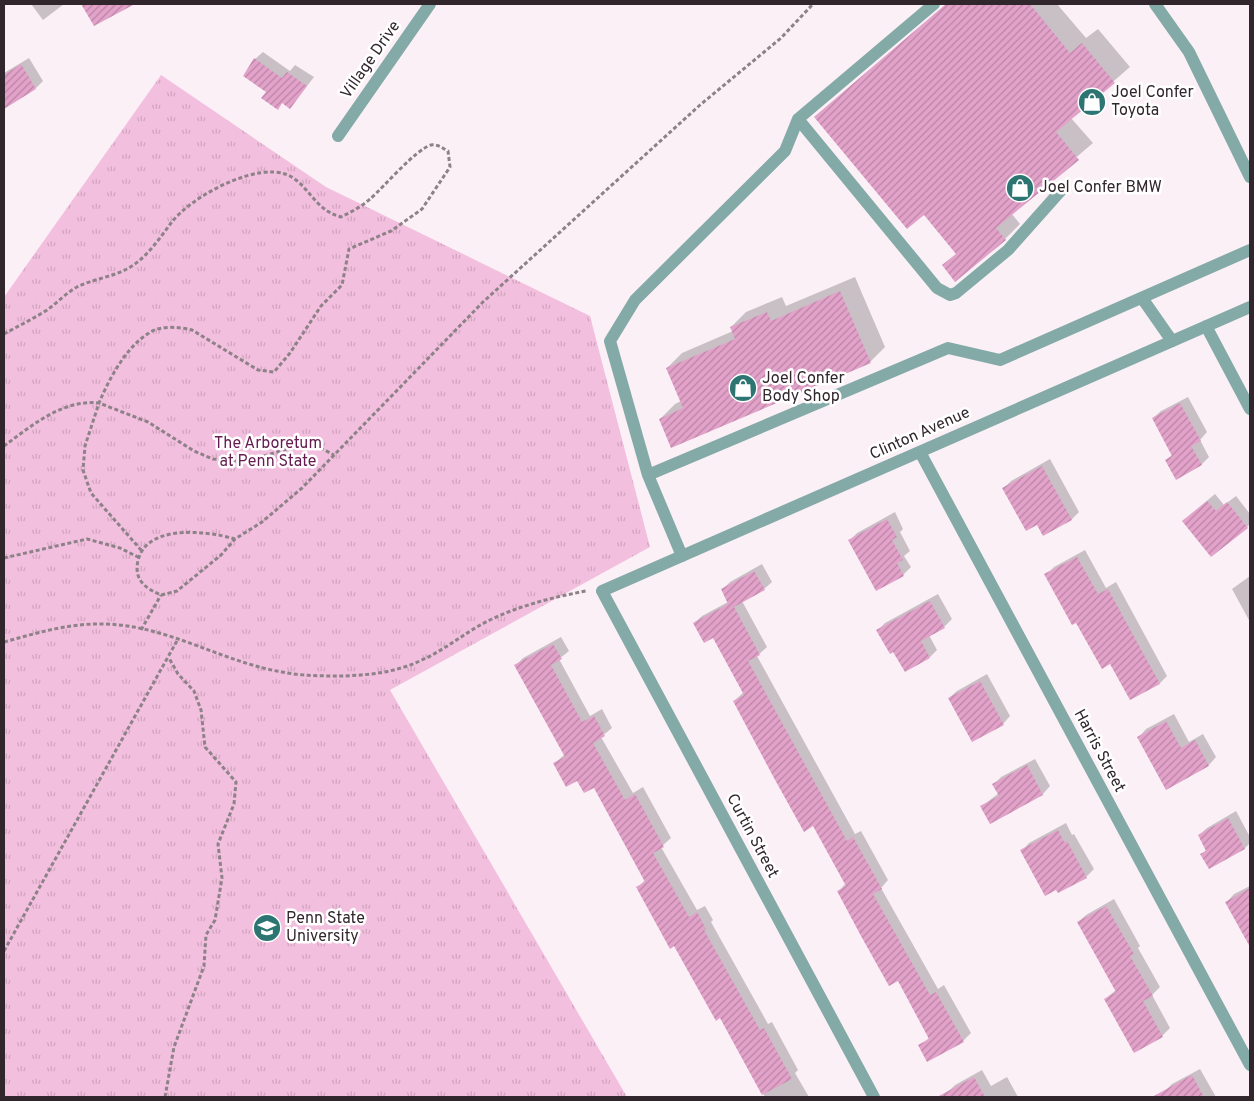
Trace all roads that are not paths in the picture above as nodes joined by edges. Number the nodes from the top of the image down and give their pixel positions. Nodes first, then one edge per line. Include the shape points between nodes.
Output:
1 (430, 4) edge
2 (934, 4) edge
3 (1155, 4) edge
4 (798, 119) junction
5 (338, 136) dead end
6 (1250, 177) edge
7 (1064, 187) dead end
8 (1250, 250) edge
9 (1142, 298) junction
10 (1250, 307) edge
11 (1206, 326) junction
12 (1172, 341) junction
13 (1250, 409) edge
14 (920, 452) junction
15 (648, 475) junction
16 (682, 556) junction
17 (602, 591) joint
18 (1250, 1065) edge
19 (874, 1097) edge

1 - 5 street, Village Drive
2 - 4 street
3 - 6 street via 1189,52
4 - 7 street via 938,288 950,295 956,294 1008,250
4 - 15 street via 784,151 635,300 610,341
8 - 9 street
9 - 12 street
9 - 15 street via 1000,360 948,348
10 - 11 street, Clinton Avenue
11 - 12 street, Clinton Avenue
11 - 13 street
12 - 14 street, Clinton Avenue
14 - 16 street, Clinton Avenue
14 - 18 street, Harris Street
15 - 16 street
16 - 17 street, Clinton Avenue
17 - 19 street, Curtin Street

